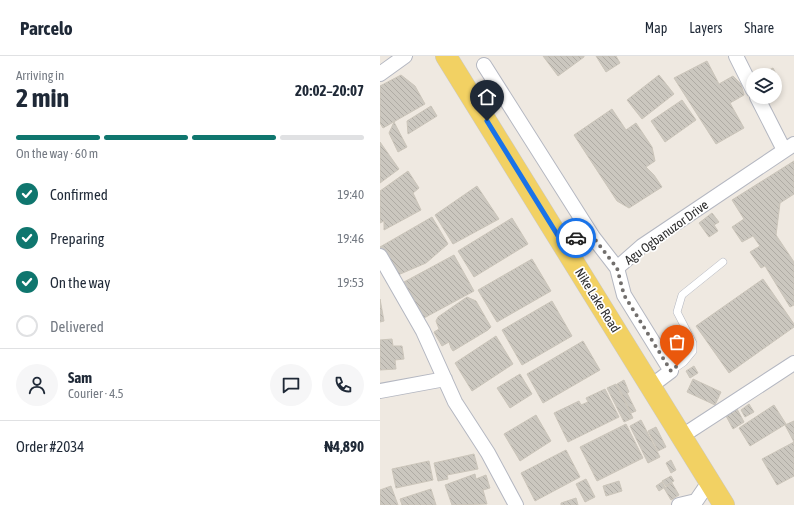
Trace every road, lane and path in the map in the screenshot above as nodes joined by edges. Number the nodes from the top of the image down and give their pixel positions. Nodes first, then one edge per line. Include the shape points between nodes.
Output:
1 (405, 56) edge
2 (446, 56) edge
3 (736, 56) edge
4 (484, 65) dead end
5 (380, 74) edge
6 (746, 76) edge
7 (761, 104) edge
8 (789, 147) edge
9 (593, 237) junction
10 (560, 239) junction
11 (380, 256) edge
12 (723, 262) dead end
13 (617, 268) junction
14 (794, 363) edge
15 (671, 371) junction
16 (445, 379) junction
17 (651, 386) junction
18 (380, 391) edge
19 (682, 436) junction
20 (709, 482) junction
21 (516, 505) edge
22 (680, 505) edge
23 (724, 505) edge

1 - 5 street
2 - 10 main road, Nike Lake Road
3 - 6 street
4 - 9 street
7 - 8 street
8 - 13 street, Agu Ogbanuzor Drive via 642,246
9 - 10 street
9 - 13 street
10 - 17 main road, Nike Lake Road
11 - 16 street via 423,331
12 - 15 lane via 682,295 678,312 693,343 693,351 684,362
13 - 15 street, Agu Ogbanuzor Drive via 624,295
14 - 19 street
15 - 17 street
16 - 18 street
16 - 21 street via 455,402 488,453
17 - 19 main road, Nike Lake Road
19 - 20 main road, Nike Lake Road
20 - 22 street via 696,501
20 - 23 main road, Nike Lake Road

